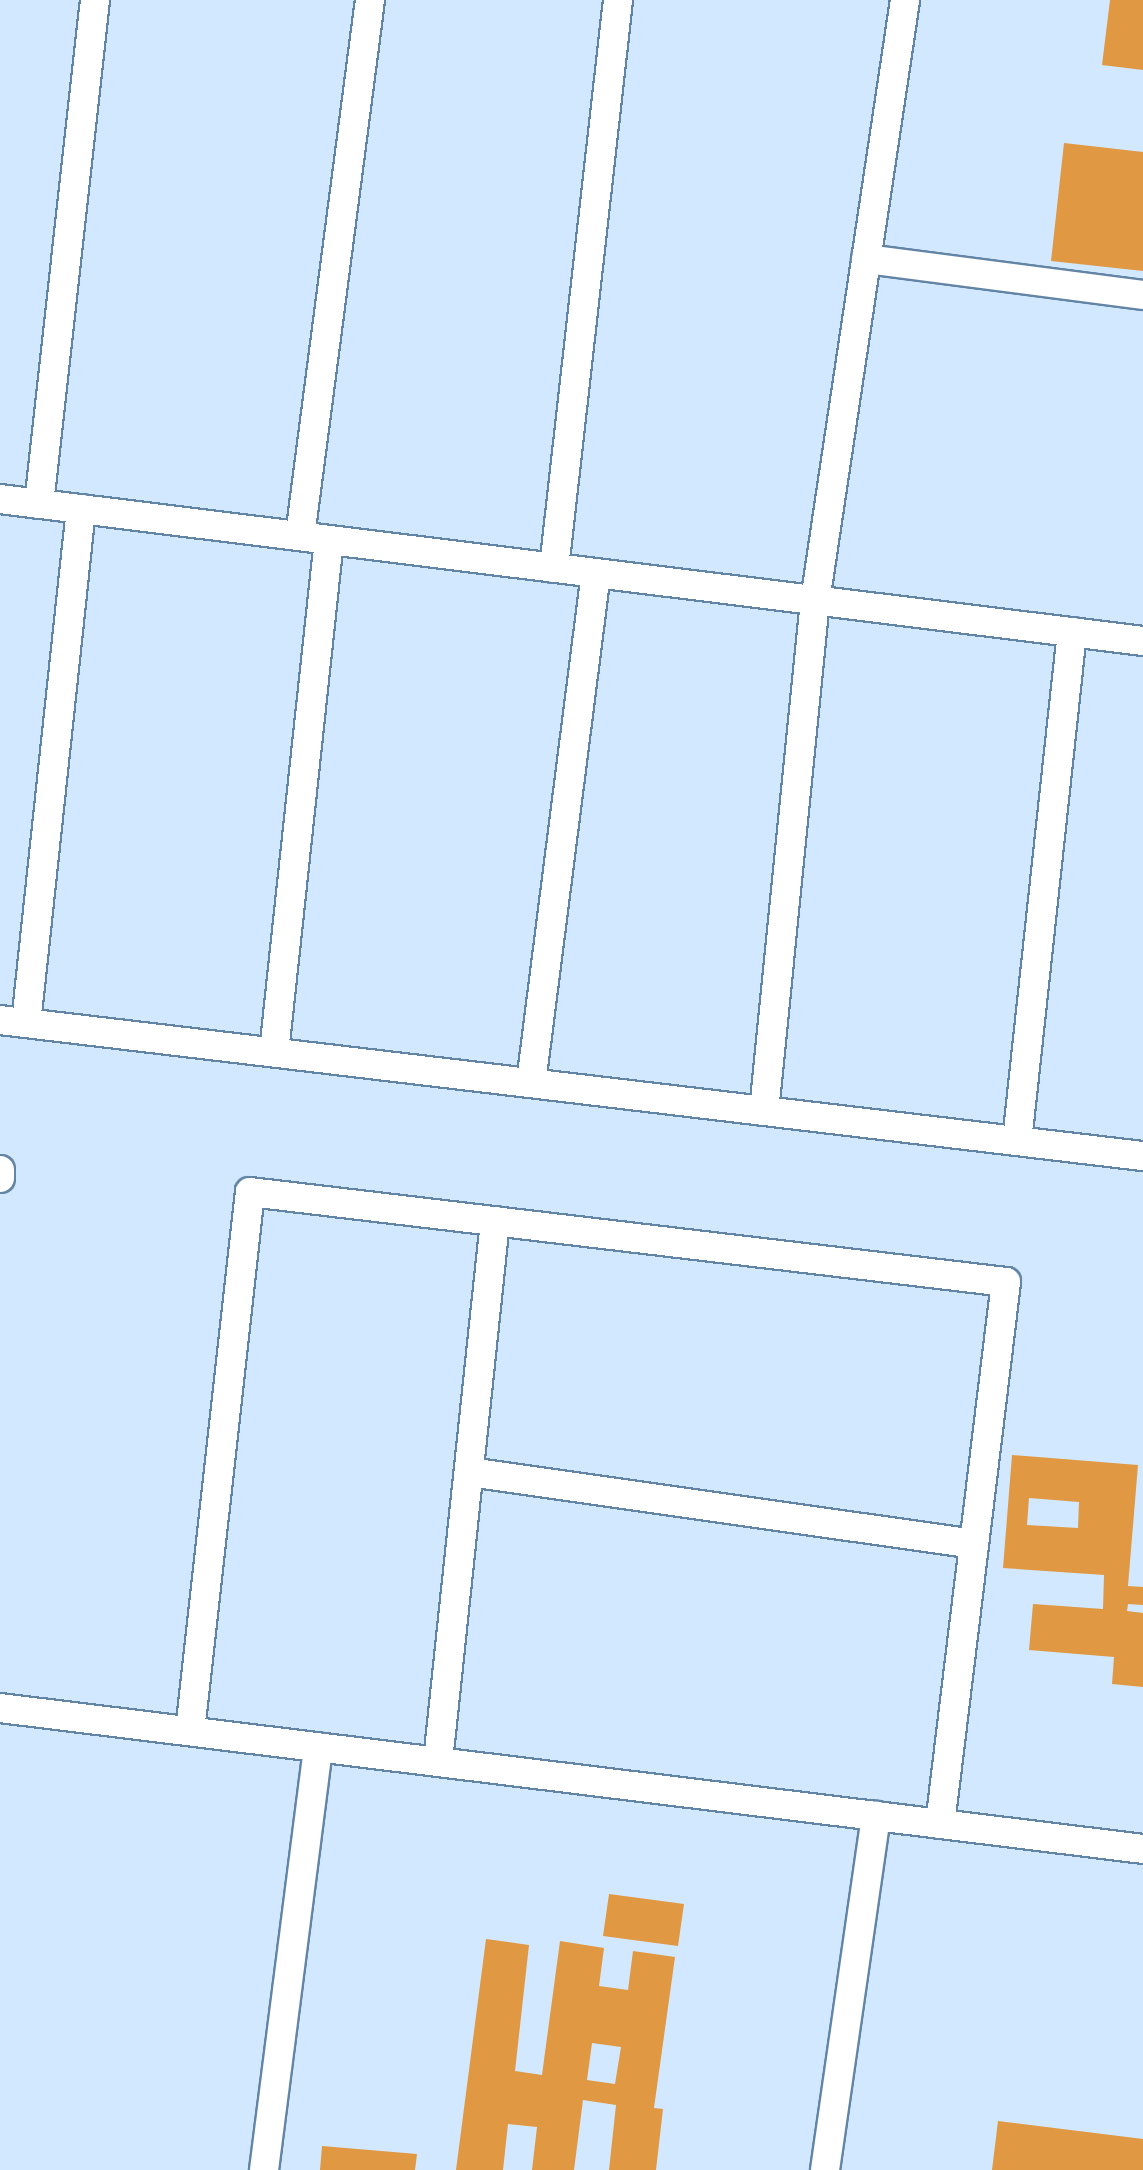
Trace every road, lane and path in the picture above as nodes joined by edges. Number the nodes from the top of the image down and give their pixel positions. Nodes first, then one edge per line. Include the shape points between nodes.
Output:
1 (95, 0) edge
2 (370, 0) edge
3 (618, 0) edge
4 (905, 0) edge
5 (866, 259) junction
6 (1143, 295) edge
7 (0, 499) edge
8 (38, 504) junction
9 (81, 508) junction
10 (300, 536) junction
11 (329, 540) junction
12 (554, 568) junction
13 (596, 573) junction
14 (815, 601) junction
15 (1072, 632) junction
16 (1143, 642) edge
17 (13, 1021) edge
18 (274, 1052) junction
19 (531, 1083) junction
20 (764, 1111) junction
21 (1017, 1141) junction
22 (1143, 1156) edge
23 (0, 1170) edge
24 (0, 1178) edge
25 (495, 1221) junction
26 (469, 1472) junction
27 (974, 1544) junction
28 (0, 1708) edge
29 (190, 1731) junction
30 (318, 1747) junction
31 (438, 1762) junction
32 (876, 1816) junction
33 (940, 1824) junction
34 (1143, 1849) edge
35 (264, 2170) edge
36 (824, 2170) edge

1 - 8 street
2 - 10 street
3 - 12 street
4 - 5 street
5 - 6 street
5 - 14 street
7 - 8 street
8 - 9 street
9 - 10 street
9 - 17 street
10 - 11 street
11 - 12 street
11 - 18 street
12 - 13 street
13 - 14 street
13 - 19 street
14 - 15 street
14 - 20 street
15 - 16 street
15 - 21 street
17 - 18 street
18 - 19 street
19 - 20 street
20 - 21 street
21 - 22 street
23 - 24 street
25 - 26 street
25 - 27 street via 1006,1282
25 - 29 street via 250,1192
26 - 27 street
26 - 31 street
27 - 33 street
28 - 29 street
29 - 30 street
30 - 31 street
30 - 35 street
31 - 32 street
32 - 33 street
32 - 36 street
33 - 34 street

